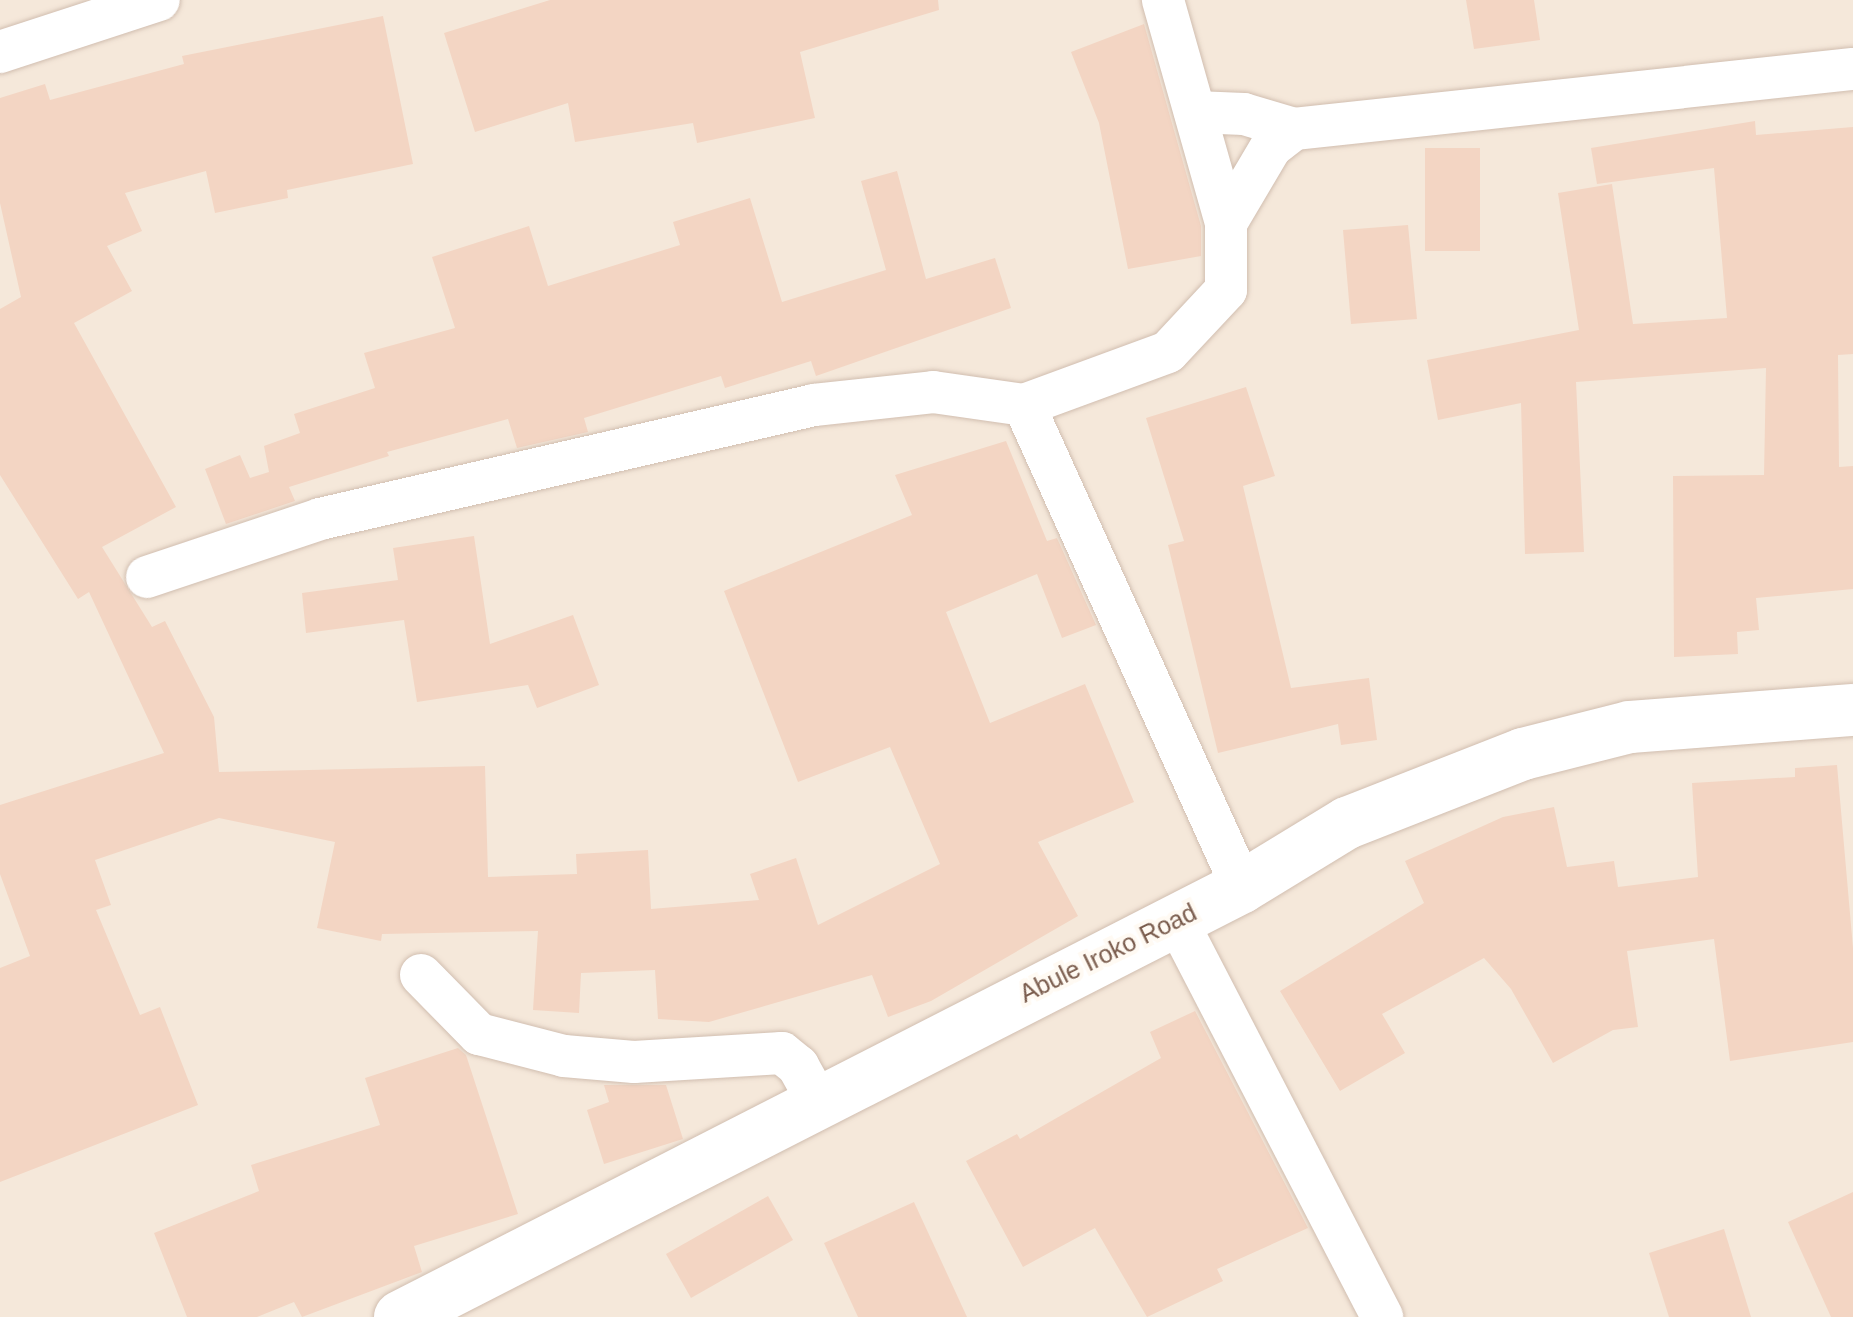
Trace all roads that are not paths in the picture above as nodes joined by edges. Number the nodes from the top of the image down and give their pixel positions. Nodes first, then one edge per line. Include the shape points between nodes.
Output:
1 (159, 0) edge
2 (1163, 0) edge
3 (0, 52) edge
4 (1853, 69) edge
5 (1195, 112) junction
6 (1294, 129) junction
7 (1226, 223) junction
8 (1024, 405) junction
9 (147, 577) dead end
10 (1853, 710) edge
11 (1242, 887) junction
12 (1176, 918) junction
13 (421, 975) dead end
14 (816, 1100) junction
15 (400, 1317) edge
16 (1382, 1317) edge

1 - 3 street
2 - 5 street
4 - 6 street
5 - 6 street via 1244,114
5 - 7 street
6 - 7 street via 1271,147
7 - 8 street via 1226,290 1168,352
8 - 9 street via 933,392 814,405 320,519
8 - 11 street
10 - 11 street, Abule Iroko Road via 1630,727 1523,754 1347,823
11 - 12 street, Abule Iroko Road
12 - 14 street, Abule Iroko Road
12 - 16 street
13 - 14 street via 480,1034 564,1056 634,1062 782,1053 798,1066
14 - 15 street, Abule Iroko Road

